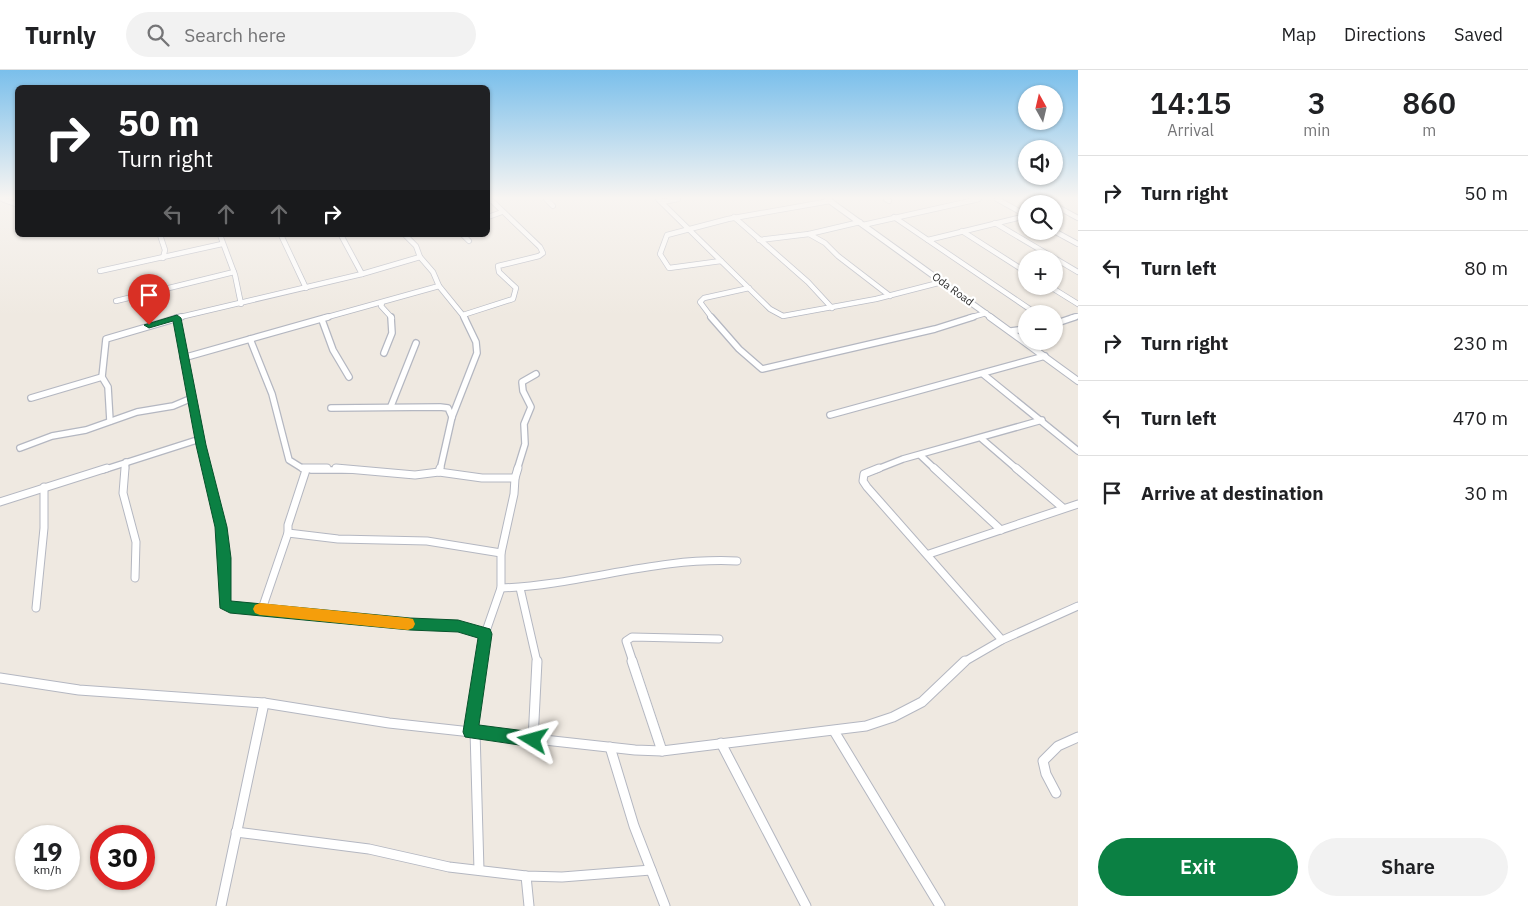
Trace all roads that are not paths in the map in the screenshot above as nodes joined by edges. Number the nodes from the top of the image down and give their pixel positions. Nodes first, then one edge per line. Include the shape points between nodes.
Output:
1 (161, 238) edge
2 (221, 238) edge
3 (282, 238) edge
4 (343, 238) edge
5 (409, 238) edge
6 (466, 238) edge
7 (530, 238) edge
8 (666, 238) edge
9 (697, 238) edge
10 (776, 238) edge
11 (816, 238) edge
12 (882, 238) edge
13 (925, 238) edge
14 (936, 238) edge
15 (973, 238) edge
16 (1020, 238) edge
17 (1067, 238) edge
18 (759, 240) joint
19 (928, 240) junction
20 (469, 241) dead end
21 (222, 244) junction
22 (1078, 244) edge
23 (163, 256) junction
24 (420, 257) junction
25 (721, 261) junction
26 (1018, 267) edge
27 (100, 271) dead end
28 (234, 272) junction
29 (1078, 272) edge
30 (362, 274) junction
31 (942, 282) junction
32 (440, 286) junction
33 (306, 288) junction
34 (749, 288) junction
35 (1063, 295) edge
36 (890, 296) junction
37 (116, 301) dead end
38 (382, 303) junction
39 (241, 304) junction
40 (1078, 304) edge
41 (1024, 305) edge
42 (832, 308) junction
43 (986, 313) junction
44 (463, 315) junction
45 (1078, 316) edge
46 (177, 318) junction
47 (322, 320) junction
48 (1063, 321) edge
49 (1018, 330) edge
50 (1011, 331) junction
51 (250, 339) junction
52 (416, 344) dead end
53 (384, 353) dead end
54 (1045, 356) junction
55 (183, 358) junction
56 (536, 374) dead end
57 (983, 374) junction
58 (102, 377) junction
59 (349, 377) dead end
60 (1078, 381) edge
61 (31, 398) dead end
62 (192, 398) junction
63 (390, 406) junction
64 (330, 408) dead end
65 (830, 415) dead end
66 (452, 417) junction
67 (1042, 420) junction
68 (110, 421) junction
69 (982, 438) junction
70 (200, 439) junction
71 (20, 448) dead end
72 (1078, 451) edge
73 (920, 455) junction
74 (126, 462) junction
75 (306, 470) junction
76 (439, 472) junction
77 (515, 478) junction
78 (44, 487) junction
79 (0, 502) edge
80 (1078, 504) edge
81 (1063, 508) junction
82 (1001, 530) junction
83 (288, 533) junction
84 (500, 553) junction
85 (929, 554) junction
86 (737, 562) dead end
87 (135, 578) dead end
88 (501, 588) junction
89 (520, 588) junction
90 (1078, 606) edge
91 (36, 608) dead end
92 (262, 609) junction
93 (485, 634) junction
94 (719, 640) dead end
95 (1002, 640) junction
96 (0, 678) edge
97 (264, 703) junction
98 (473, 731) junction
99 (834, 731) junction
100 (1078, 737) edge
101 (533, 740) junction
102 (721, 743) junction
103 (610, 747) junction
104 (662, 751) junction
105 (1056, 792) dead end
106 (236, 832) junction
107 (479, 870) junction
108 (651, 870) junction
109 (526, 876) junction
110 (221, 906) edge
111 (529, 906) edge
112 (665, 906) edge
113 (806, 906) edge
114 (940, 906) edge

1 - 23 street via 165,250
2 - 21 street
3 - 33 street
4 - 30 street
5 - 24 street
6 - 20 street
7 - 44 street via 543,253 498,266 499,272 516,288 512,299
8 - 25 street via 660,254 669,268
9 - 25 street
10 - 18 street
11 - 36 street
12 - 31 street, Oda Road
13 - 19 street
14 - 19 street
15 - 26 street
16 - 29 street
17 - 22 street
18 - 42 street via 808,282
19 - 41 street
21 - 23 street
21 - 28 street
23 - 27 street
24 - 30 street
24 - 32 street
25 - 34 street
28 - 37 street
28 - 39 street
30 - 33 street
31 - 36 street
31 - 43 street, Oda Road
32 - 38 street
32 - 44 street
33 - 39 street
34 - 42 street via 770,309 783,316
34 - 43 street via 704,298 700,302 739,349 762,369 935,330
35 - 40 street
36 - 42 street
38 - 47 street
38 - 53 street via 381,306 390,312 393,319 392,335
39 - 46 street
43 - 50 street, Oda Road
44 - 66 street via 474,333 477,353
45 - 48 street
46 - 55 street
46 - 58 street via 106,338
47 - 51 street
47 - 59 street via 333,350
49 - 50 street
50 - 54 street, Oda Road
51 - 55 street
51 - 75 street via 272,394 289,460
52 - 63 street
54 - 57 street
54 - 60 street, Oda Road
55 - 62 street
56 - 77 street via 522,382 531,407 524,426 525,444
57 - 65 street
57 - 67 street
58 - 61 street
58 - 68 street via 108,386
62 - 68 street via 173,406 137,412
62 - 70 street
63 - 64 street
63 - 66 street via 444,407
66 - 76 street
67 - 69 street
67 - 72 street
68 - 71 street
69 - 73 street
69 - 81 street
70 - 74 street
70 - 92 street via 221,527 225,558 223,602 230,607
73 - 82 street
73 - 85 street via 864,474 863,481
74 - 78 street
74 - 87 street via 123,493 136,542
75 - 76 street via 332,468 415,475
75 - 83 street
76 - 77 street via 482,478
77 - 84 street
78 - 79 street
78 - 91 street via 44,528
80 - 81 street
81 - 82 street
82 - 85 street
83 - 84 street via 338,539 427,542
83 - 92 street
84 - 88 street
85 - 95 street
86 - 89 street via 677,561
88 - 89 street
88 - 93 street
89 - 101 street via 537,660
90 - 95 street
92 - 93 street via 458,626
93 - 98 street
94 - 104 street via 632,637 626,641
95 - 99 street via 967,659 922,702 866,726
96 - 97 street via 80,690
97 - 98 street via 389,723
97 - 106 street
98 - 101 street
98 - 107 street
99 - 102 street
99 - 114 street
100 - 105 street via 1058,746 1043,761
101 - 103 street
102 - 104 street
102 - 113 street
103 - 104 street
103 - 108 street
106 - 107 street via 369,849 449,867
106 - 110 street
107 - 109 street
108 - 109 street via 562,877
108 - 112 street
109 - 111 street

